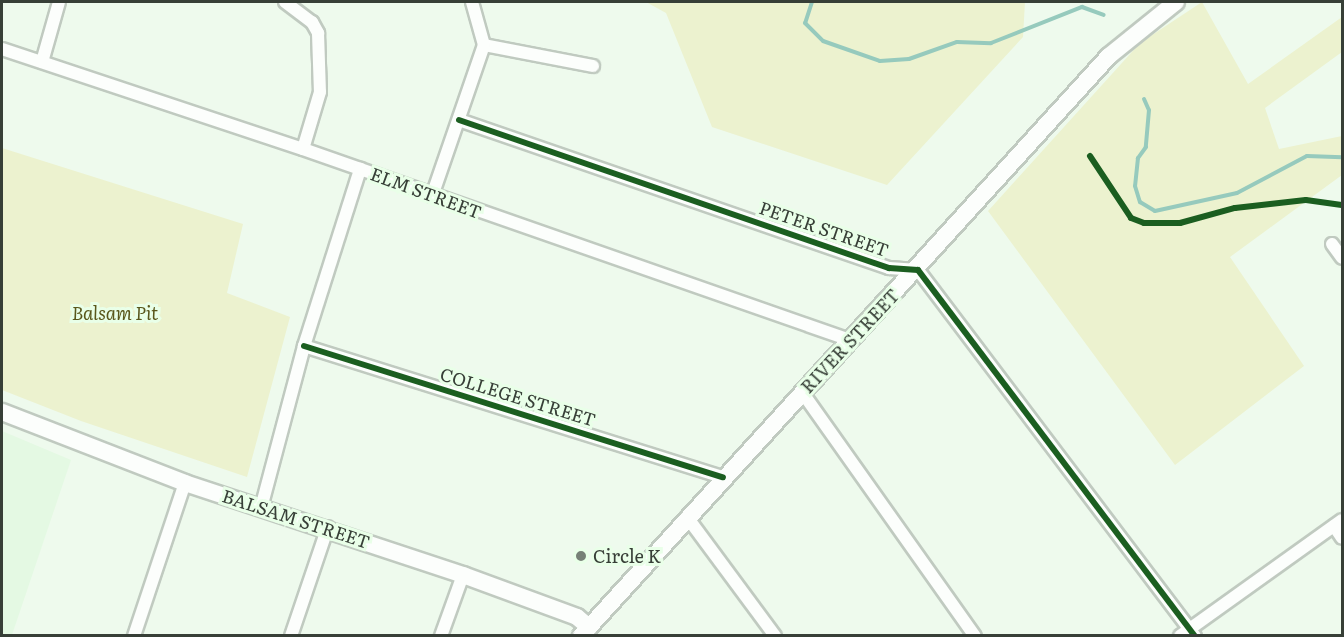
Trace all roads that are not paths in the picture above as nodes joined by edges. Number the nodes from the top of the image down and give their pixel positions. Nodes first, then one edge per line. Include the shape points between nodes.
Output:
1 (59, 2) edge
2 (285, 2) edge
3 (472, 2) edge
4 (1176, 2) edge
5 (484, 45) junction
6 (2, 49) edge
7 (42, 62) junction
8 (592, 66) dead end
9 (459, 120) junction
10 (303, 149) junction
11 (360, 169) junction
12 (432, 196) junction
13 (1332, 244) dead end
14 (1342, 258) edge
15 (918, 270) junction
16 (850, 340) junction
17 (304, 346) junction
18 (802, 392) junction
19 (2, 412) edge
20 (723, 477) junction
21 (185, 483) junction
22 (261, 508) junction
23 (687, 517) junction
24 (1338, 523) edge
25 (328, 527) junction
26 (1342, 538) edge
27 (463, 575) junction
28 (585, 631) edge
29 (1188, 633) edge
30 (134, 636) edge
31 (291, 636) edge
32 (441, 636) edge
33 (775, 636) edge
34 (975, 636) edge

1 - 7 street
2 - 10 street via 312,22 318,33 320,92
3 - 5 street
4 - 15 main road, RIVER STREET via 1109,57
5 - 8 street
5 - 9 street
6 - 7 street, ELM STREET
7 - 10 street, ELM STREET
9 - 12 street
9 - 15 street, PETER STREET via 890,268
10 - 11 street, ELM STREET
11 - 12 street, ELM STREET
11 - 17 street
12 - 16 street, ELM STREET
13 - 14 street
15 - 16 main road, RIVER STREET
15 - 29 street
16 - 18 main road, RIVER STREET
17 - 20 street, COLLEGE STREET
17 - 22 street
18 - 20 main road, RIVER STREET
18 - 34 street
19 - 21 main road, BALSAM STREET
20 - 23 main road, RIVER STREET
21 - 22 main road, BALSAM STREET
21 - 30 street
22 - 25 main road, BALSAM STREET
23 - 28 main road, RIVER STREET
23 - 33 street
24 - 26 street
24 - 29 street
25 - 27 main road, BALSAM STREET
25 - 31 street
27 - 28 main road, BALSAM STREET via 577,617
27 - 32 street

